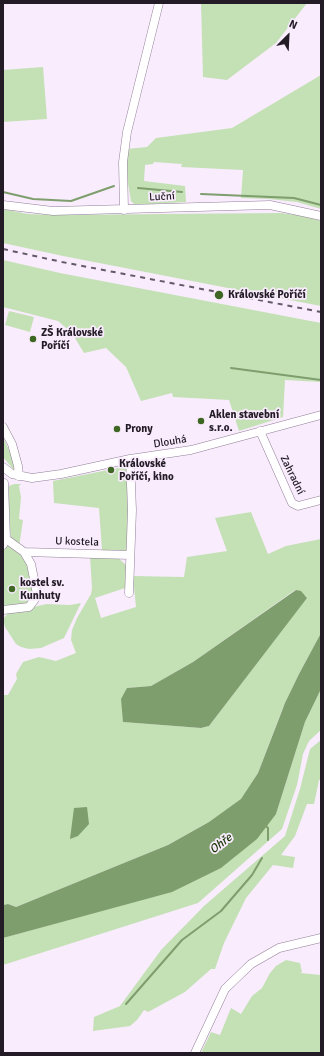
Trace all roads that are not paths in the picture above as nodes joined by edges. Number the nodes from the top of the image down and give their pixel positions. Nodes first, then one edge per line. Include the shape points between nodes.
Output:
1 (159, 3) edge
2 (3, 205) edge
3 (124, 210) junction
4 (321, 216) edge
5 (321, 415) edge
6 (3, 427) edge
7 (260, 431) junction
8 (130, 459) junction
9 (3, 466) edge
10 (15, 475) junction
11 (4, 483) edge
12 (321, 500) edge
13 (5, 542) edge
14 (24, 552) junction
15 (130, 555) junction
16 (129, 593) dead end
17 (3, 610) edge
18 (321, 938) edge
19 (195, 1053) edge

1 - 3 street via 127,132 123,162
2 - 3 street, Luční via 53,211
3 - 4 street, Luční via 270,205
5 - 7 street, Dlouhá
6 - 10 street via 12,444 18,466
7 - 8 street, Dlouhá via 191,450
7 - 12 street, Zahradní via 292,503 298,506
8 - 10 street, Dlouhá via 39,477
8 - 15 street
9 - 10 street
10 - 11 street
11 - 13 street
13 - 14 street
14 - 15 street, U kostela
14 - 17 street via 31,564 35,600 29,607
15 - 16 street
18 - 19 street via 279,948 251,964 225,989

